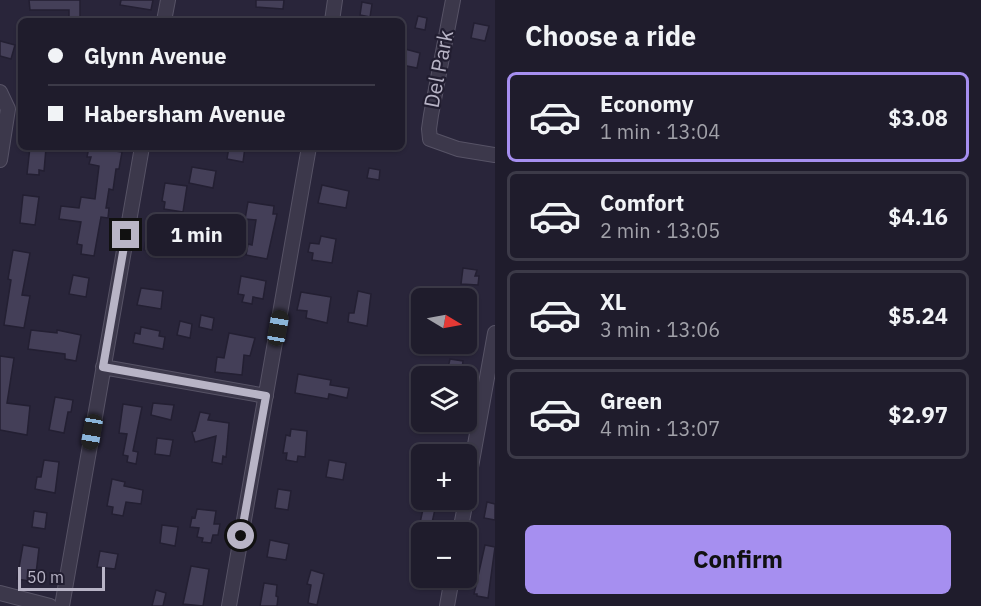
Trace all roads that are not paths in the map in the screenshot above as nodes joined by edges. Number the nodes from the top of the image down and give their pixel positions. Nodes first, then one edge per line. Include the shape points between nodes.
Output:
1 (168, 0) edge
2 (335, 0) edge
3 (453, 0) edge
4 (165, 18) edge
5 (332, 18) edge
6 (0, 92) edge
7 (141, 150) edge
8 (308, 150) edge
9 (495, 155) edge
10 (0, 160) edge
11 (495, 333) edge
12 (103, 367) junction
13 (266, 396) junction
14 (475, 444) edge
15 (450, 588) edge
16 (0, 593) edge
17 (50, 606) edge
18 (62, 606) edge
19 (229, 606) edge
20 (447, 606) edge

1 - 4 street
2 - 5 street
3 - 9 street, Del Park via 430,115 430,139 458,149
6 - 10 street via 8,110
7 - 12 street
8 - 13 street
11 - 14 street
12 - 13 street
12 - 18 street
13 - 19 street
15 - 20 street
16 - 17 street

